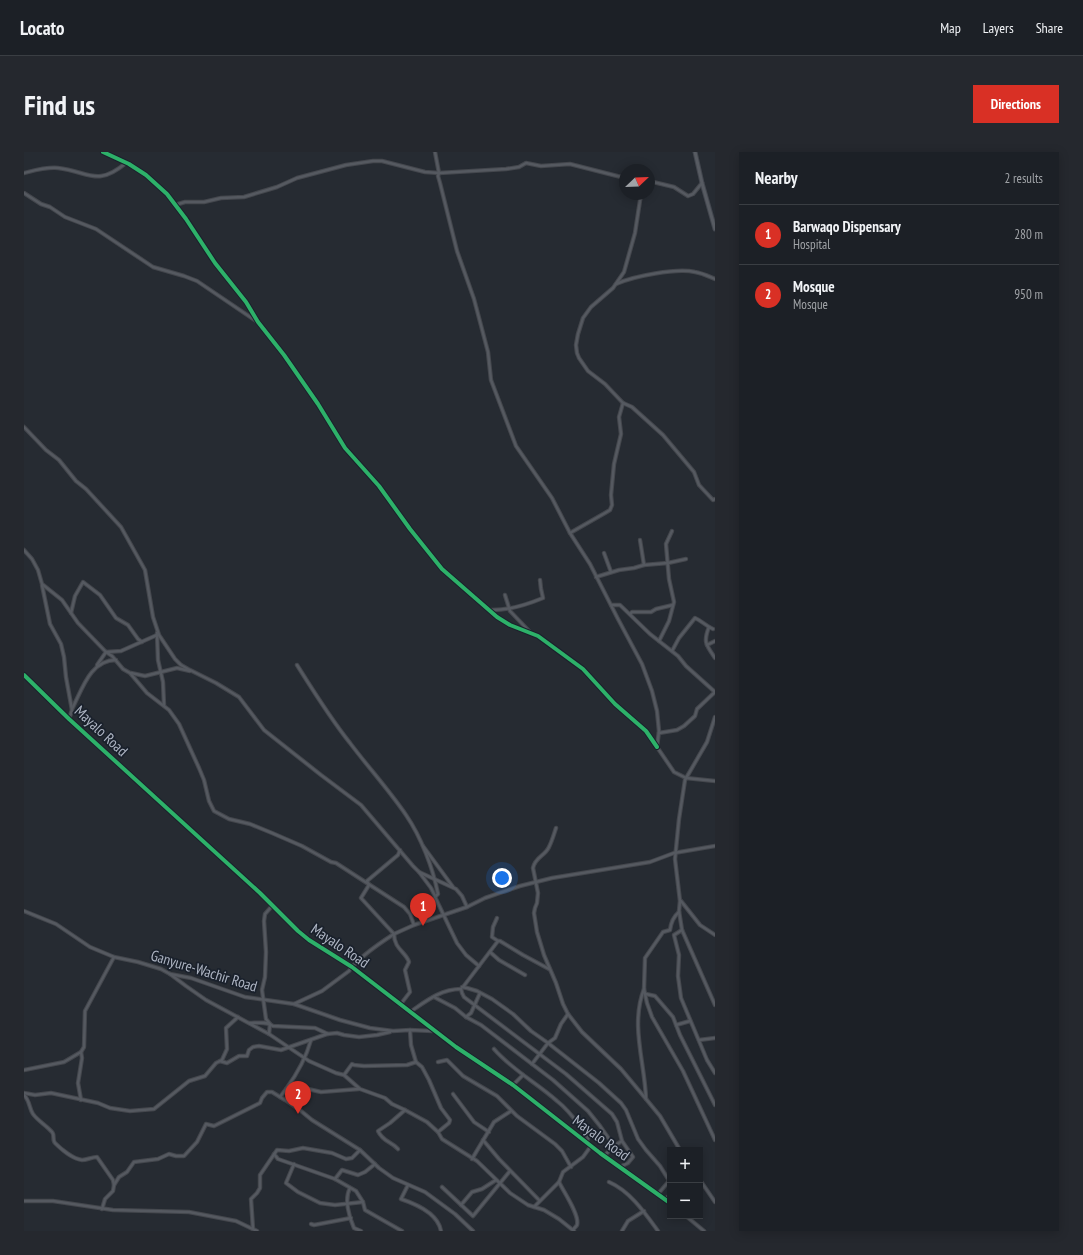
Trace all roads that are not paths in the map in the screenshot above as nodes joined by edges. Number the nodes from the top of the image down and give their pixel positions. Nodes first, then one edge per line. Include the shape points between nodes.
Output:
1 (103, 152) edge
2 (435, 152) edge
3 (694, 152) edge
4 (126, 163) junction
5 (24, 173) edge
6 (439, 173) junction
7 (619, 176) edge
8 (655, 182) edge
9 (702, 183) junction
10 (24, 193) edge
11 (640, 200) edge
12 (175, 205) junction
13 (715, 229) edge
14 (715, 279) edge
15 (614, 285) junction
16 (258, 322) junction
17 (623, 403) junction
18 (24, 427) edge
19 (715, 499) edge
20 (672, 531) dead end
21 (570, 533) junction
22 (640, 540) dead end
23 (24, 550) edge
24 (604, 553) dead end
25 (686, 559) dead end
26 (668, 563) junction
27 (644, 565) junction
28 (611, 572) junction
29 (596, 577) junction
30 (540, 580) dead end
31 (42, 584) junction
32 (505, 596) dead end
33 (611, 605) junction
34 (673, 605) junction
35 (509, 608) junction
36 (488, 610) junction
37 (71, 614) junction
38 (630, 614) junction
39 (708, 627) junction
40 (713, 629) dead end
41 (157, 631) junction
42 (529, 632) junction
43 (157, 635) junction
44 (715, 641) edge
45 (142, 642) junction
46 (659, 642) junction
47 (707, 645) junction
48 (672, 651) junction
49 (106, 652) junction
50 (715, 658) edge
51 (116, 660) junction
52 (297, 665) dead end
53 (96, 666) junction
54 (162, 672) junction
55 (196, 672) junction
56 (130, 673) junction
57 (24, 675) edge
58 (164, 705) junction
59 (72, 710) junction
60 (715, 717) edge
61 (69, 719) junction
62 (659, 733) junction
63 (657, 747) junction
64 (686, 778) junction
65 (715, 781) edge
66 (556, 828) dead end
67 (422, 845) junction
68 (715, 846) edge
69 (400, 850) junction
70 (676, 854) junction
71 (419, 872) junction
72 (435, 880) junction
73 (537, 882) junction
74 (369, 886) junction
75 (454, 887) junction
76 (435, 896) junction
77 (680, 901) junction
78 (272, 906) junction
79 (467, 907) junction
80 (24, 911) edge
81 (679, 911) junction
82 (444, 915) junction
83 (497, 918) dead end
84 (414, 924) junction
85 (670, 930) junction
86 (682, 930) junction
87 (394, 934) junction
88 (674, 935) junction
89 (715, 936) edge
90 (498, 941) junction
91 (490, 952) junction
92 (114, 957) junction
93 (479, 966) junction
94 (352, 967) junction
95 (550, 969) junction
96 (170, 974) junction
97 (525, 975) dead end
98 (462, 988) junction
99 (644, 989) junction
100 (480, 993) junction
101 (645, 994) junction
102 (434, 997) junction
103 (263, 1000) junction
104 (294, 1004) junction
105 (400, 1005) junction
106 (475, 1005) junction
107 (715, 1005) edge
108 (410, 1012) junction
109 (568, 1014) junction
110 (238, 1017) junction
111 (466, 1017) junction
112 (690, 1021) junction
113 (248, 1023) junction
114 (270, 1024) junction
115 (676, 1025) junction
116 (410, 1030) junction
117 (434, 1030) junction
118 (393, 1031) junction
119 (269, 1034) junction
120 (328, 1034) junction
121 (715, 1038) edge
122 (311, 1040) junction
123 (699, 1040) junction
124 (548, 1043) junction
125 (288, 1047) junction
126 (494, 1050) dead end
127 (81, 1052) junction
128 (539, 1054) junction
129 (305, 1059) junction
130 (219, 1061) junction
131 (416, 1062) junction
132 (438, 1062) dead end
133 (532, 1064) junction
134 (24, 1070) edge
135 (715, 1073) edge
136 (344, 1075) junction
137 (523, 1075) junction
138 (513, 1085) junction
139 (286, 1089) junction
140 (360, 1089) junction
141 (24, 1094) edge
142 (453, 1094) dead end
143 (280, 1097) junction
144 (646, 1099) junction
145 (81, 1100) junction
146 (715, 1105) edge
147 (405, 1110) junction
148 (511, 1111) junction
149 (438, 1132) junction
150 (489, 1132) junction
151 (483, 1140) junction
152 (715, 1140) edge
153 (622, 1141) junction
154 (587, 1142) junction
155 (591, 1146) junction
156 (614, 1146) junction
157 (678, 1147) edge
158 (398, 1149) dead end
159 (360, 1150) junction
160 (274, 1154) junction
161 (604, 1156) junction
162 (472, 1159) junction
163 (294, 1164) junction
164 (375, 1164) junction
165 (571, 1167) junction
166 (620, 1167) junction
167 (510, 1171) junction
168 (667, 1176) edge
169 (335, 1179) junction
170 (496, 1180) junction
171 (559, 1182) junction
172 (609, 1182) dead end
173 (500, 1183) junction
174 (668, 1183) edge
175 (702, 1183) edge
176 (114, 1185) junction
177 (408, 1185) junction
178 (442, 1187) dead end
179 (350, 1188) junction
180 (658, 1194) junction
181 (665, 1199) edge
182 (539, 1200) junction
183 (24, 1201) edge
184 (363, 1202) junction
185 (715, 1202) edge
186 (348, 1203) junction
187 (461, 1205) junction
188 (534, 1206) junction
189 (102, 1209) junction
190 (644, 1211) junction
191 (351, 1218) junction
192 (690, 1219) edge
193 (311, 1224) dead end
194 (253, 1229) junction
195 (257, 1231) edge
196 (361, 1231) edge
197 (402, 1231) edge
198 (441, 1231) edge
199 (473, 1231) edge
200 (573, 1231) edge
201 (622, 1231) edge
202 (658, 1231) edge
203 (704, 1231) edge

1 - 4 street
2 - 6 street
3 - 9 main road
4 - 5 street via 113,173 101,176 52,168 40,168
4 - 12 street via 146,175
6 - 7 street via 506,169 526,163 541,166 570,164
6 - 12 street via 373,161 297,178 277,187 244,196 204,202 182,202
6 - 21 street via 453,238 486,343 491,380 519,452 552,498
8 - 9 street via 674,187 688,196
9 - 13 main road
10 - 16 street via 65,218 96,229 156,268 197,281
11 - 15 street via 635,233 626,263
12 - 16 street
14 - 15 street via 694,272 676,271 638,276
15 - 17 street via 583,318 576,353 588,371
16 - 36 street via 321,409 345,448 379,486 429,554 447,574
17 - 19 street via 632,407 663,435 694,472 699,485 713,500
17 - 21 street via 619,417 621,434 615,460 610,510
18 - 41 street via 60,461 121,527 144,570
20 - 26 street via 666,544
21 - 29 street
22 - 27 street
23 - 31 street via 38,570
24 - 28 street
25 - 26 street
26 - 27 street
26 - 34 street
27 - 28 street
28 - 29 street
29 - 33 street
30 - 35 street via 543,598
31 - 37 street via 62,600
31 - 59 street via 50,624 61,644
32 - 35 street
33 - 38 street via 620,605
33 - 62 street via 645,670 657,711
34 - 38 street via 651,612
34 - 46 street
35 - 36 street
35 - 42 street
36 - 42 street via 502,621
37 - 45 street via 75,596 83,582 100,596 116,618 128,625
37 - 49 street
38 - 46 street
39 - 40 street
39 - 47 street via 705,637
39 - 48 street via 695,618
41 - 43 street
41 - 55 street via 175,659
42 - 63 street via 583,669 615,704 646,731
43 - 45 street
43 - 54 street via 158,660
44 - 47 street
45 - 49 street via 121,651
46 - 48 street
47 - 50 street
48 - 62 street via 715,692 696,709 695,716 684,726
49 - 51 street
49 - 53 street
51 - 53 street
51 - 56 street
52 - 67 street via 334,722 407,816
53 - 59 street
54 - 55 street via 177,668
54 - 56 street via 145,676
54 - 58 street
55 - 69 street via 239,697 264,730 361,805
56 - 58 street via 148,693
57 - 61 street, Mayalo Road
58 - 74 street via 183,733 204,780 214,811 302,846 336,863
59 - 61 street
60 - 64 street via 707,742
61 - 78 street, Mayalo Road
62 - 63 street
63 - 64 street via 674,772
64 - 65 street
64 - 70 street
66 - 73 street via 549,848 534,864
67 - 72 street
67 - 75 street
68 - 70 street
69 - 71 street
69 - 74 street via 398,856 367,881
70 - 73 street via 650,862
70 - 77 street
71 - 72 street
71 - 76 street
72 - 75 street
72 - 76 street via 438,894
73 - 79 street via 499,893
73 - 95 street via 536,923
74 - 84 street via 407,910
74 - 87 street via 361,898
75 - 79 street
76 - 82 street
77 - 81 street
77 - 89 street via 700,925
78 - 94 street, Mayalo Road via 309,940
78 - 103 street via 264,921 266,952
79 - 82 street
80 - 92 street, Ganyure-Wachir Road via 56,924 90,947
81 - 85 street via 671,922
81 - 86 street
82 - 84 street
82 - 93 street via 457,943
83 - 90 street via 492,937
84 - 87 street
85 - 88 street
85 - 99 street via 663,932 645,958
86 - 88 street
86 - 107 street
87 - 94 street
87 - 105 street via 398,948 409,962 405,970 410,992
88 - 112 street via 679,955 680,993
90 - 91 street
90 - 95 street
91 - 93 street
91 - 97 street
92 - 96 street, Ganyure-Wachir Road via 146,964
92 - 127 street via 85,1011 84,1047
93 - 98 street
94 - 104 street via 322,990
94 - 105 street, Mayalo Road
95 - 109 street
96 - 103 street, Ganyure-Wachir Road
96 - 110 street via 206,1000
98 - 100 street
98 - 102 street via 446,991
98 - 106 street via 464,997
99 - 101 street
99 - 144 street via 638,1014
100 - 106 street
100 - 124 street via 492,999
101 - 115 street via 657,997 671,1012
101 - 152 street via 652,1017 683,1071
102 - 108 street
102 - 111 street
103 - 104 street, Ganyure-Wachir Road
103 - 114 street via 266,1019
104 - 118 street, Ganyure-Wachir Road via 354,1024
105 - 108 street, Mayalo Road
106 - 111 street
106 - 128 street
108 - 117 street, Mayalo Road
109 - 124 street via 555,1038
109 - 144 street
110 - 113 street
110 - 130 street via 226,1028 227,1049
111 - 133 street via 481,1025
112 - 115 street
112 - 123 street
113 - 114 street
113 - 119 street
114 - 119 street
114 - 120 street via 315,1028
115 - 146 street
116 - 117 street, Ganyure-Wachir Road
116 - 118 street, Ganyure-Wachir Road
116 - 131 street
117 - 138 street, Mayalo Road
118 - 120 street via 359,1036
119 - 125 street
120 - 122 street
121 - 123 street
122 - 125 street
122 - 129 street
123 - 135 street
124 - 128 street
124 - 168 street via 624,1106 638,1139
125 - 129 street
125 - 130 street via 281,1050 253,1047 247,1056 239,1056 226,1063
126 - 137 street
127 - 134 street via 64,1062
127 - 145 street via 78,1083
128 - 133 street
128 - 153 street via 609,1112 617,1122
129 - 136 street
129 - 139 street
130 - 145 street via 205,1076 189,1082 154,1109 130,1111
131 - 136 street via 407,1066 352,1064
131 - 149 street via 422,1067 441,1108 450,1120
132 - 148 street via 447,1060 463,1076 497,1096
133 - 156 street via 588,1111
136 - 140 street
137 - 138 street
137 - 154 street via 569,1111 586,1134
138 - 154 street, Mayalo Road
139 - 140 street via 321,1092
139 - 143 street
140 - 147 street via 385,1098
141 - 145 street via 52,1093
141 - 176 street via 29,1100 33,1114 52,1132 56,1144 82,1160 97,1157
142 - 150 street via 474,1122
143 - 159 street
143 - 176 street via 267,1092 260,1103 214,1126 206,1124 197,1142 184,1156 169,1154 158,1159 134,1162
144 - 157 street via 660,1116
147 - 149 street via 427,1122
147 - 158 street via 378,1131 384,1140
148 - 150 street via 494,1122
148 - 165 street via 555,1144
149 - 162 street via 442,1139
150 - 151 street
151 - 162 street
151 - 167 street
153 - 156 street
153 - 166 street via 633,1157
154 - 155 street, Mayalo Road
155 - 161 street, Mayalo Road
155 - 165 street
156 - 161 street
159 - 160 street via 346,1160 332,1153 303,1148 278,1150
159 - 164 street
160 - 163 street via 278,1159
160 - 194 street via 260,1175 260,1188 251,1199
161 - 166 street, Mayalo Road
162 - 170 street
163 - 169 street
163 - 186 street via 286,1181 291,1188 320,1203
164 - 169 street via 358,1175 342,1170
164 - 177 street via 393,1178
165 - 171 street via 563,1172
166 - 180 street, Mayalo Road
167 - 173 street
167 - 182 street
169 - 179 street
170 - 173 street
170 - 187 street via 472,1192
171 - 182 street
171 - 200 street via 577,1218
172 - 190 street via 617,1186
173 - 187 street via 473,1216
173 - 188 street via 510,1193
174 - 180 street
175 - 185 street
176 - 189 street
177 - 198 street via 401,1199 428,1212 438,1222
177 - 199 street via 425,1192
178 - 187 street
179 - 184 street
179 - 186 street
180 - 181 street, Mayalo Road
182 - 188 street
183 - 189 street via 53,1201
184 - 186 street
184 - 197 street via 365,1210
186 - 191 street
188 - 200 street via 559,1219
189 - 194 street via 189,1212 236,1221
190 - 201 street via 628,1221
190 - 202 street
191 - 193 street
191 - 196 street via 354,1228
192 - 203 street
194 - 195 street

